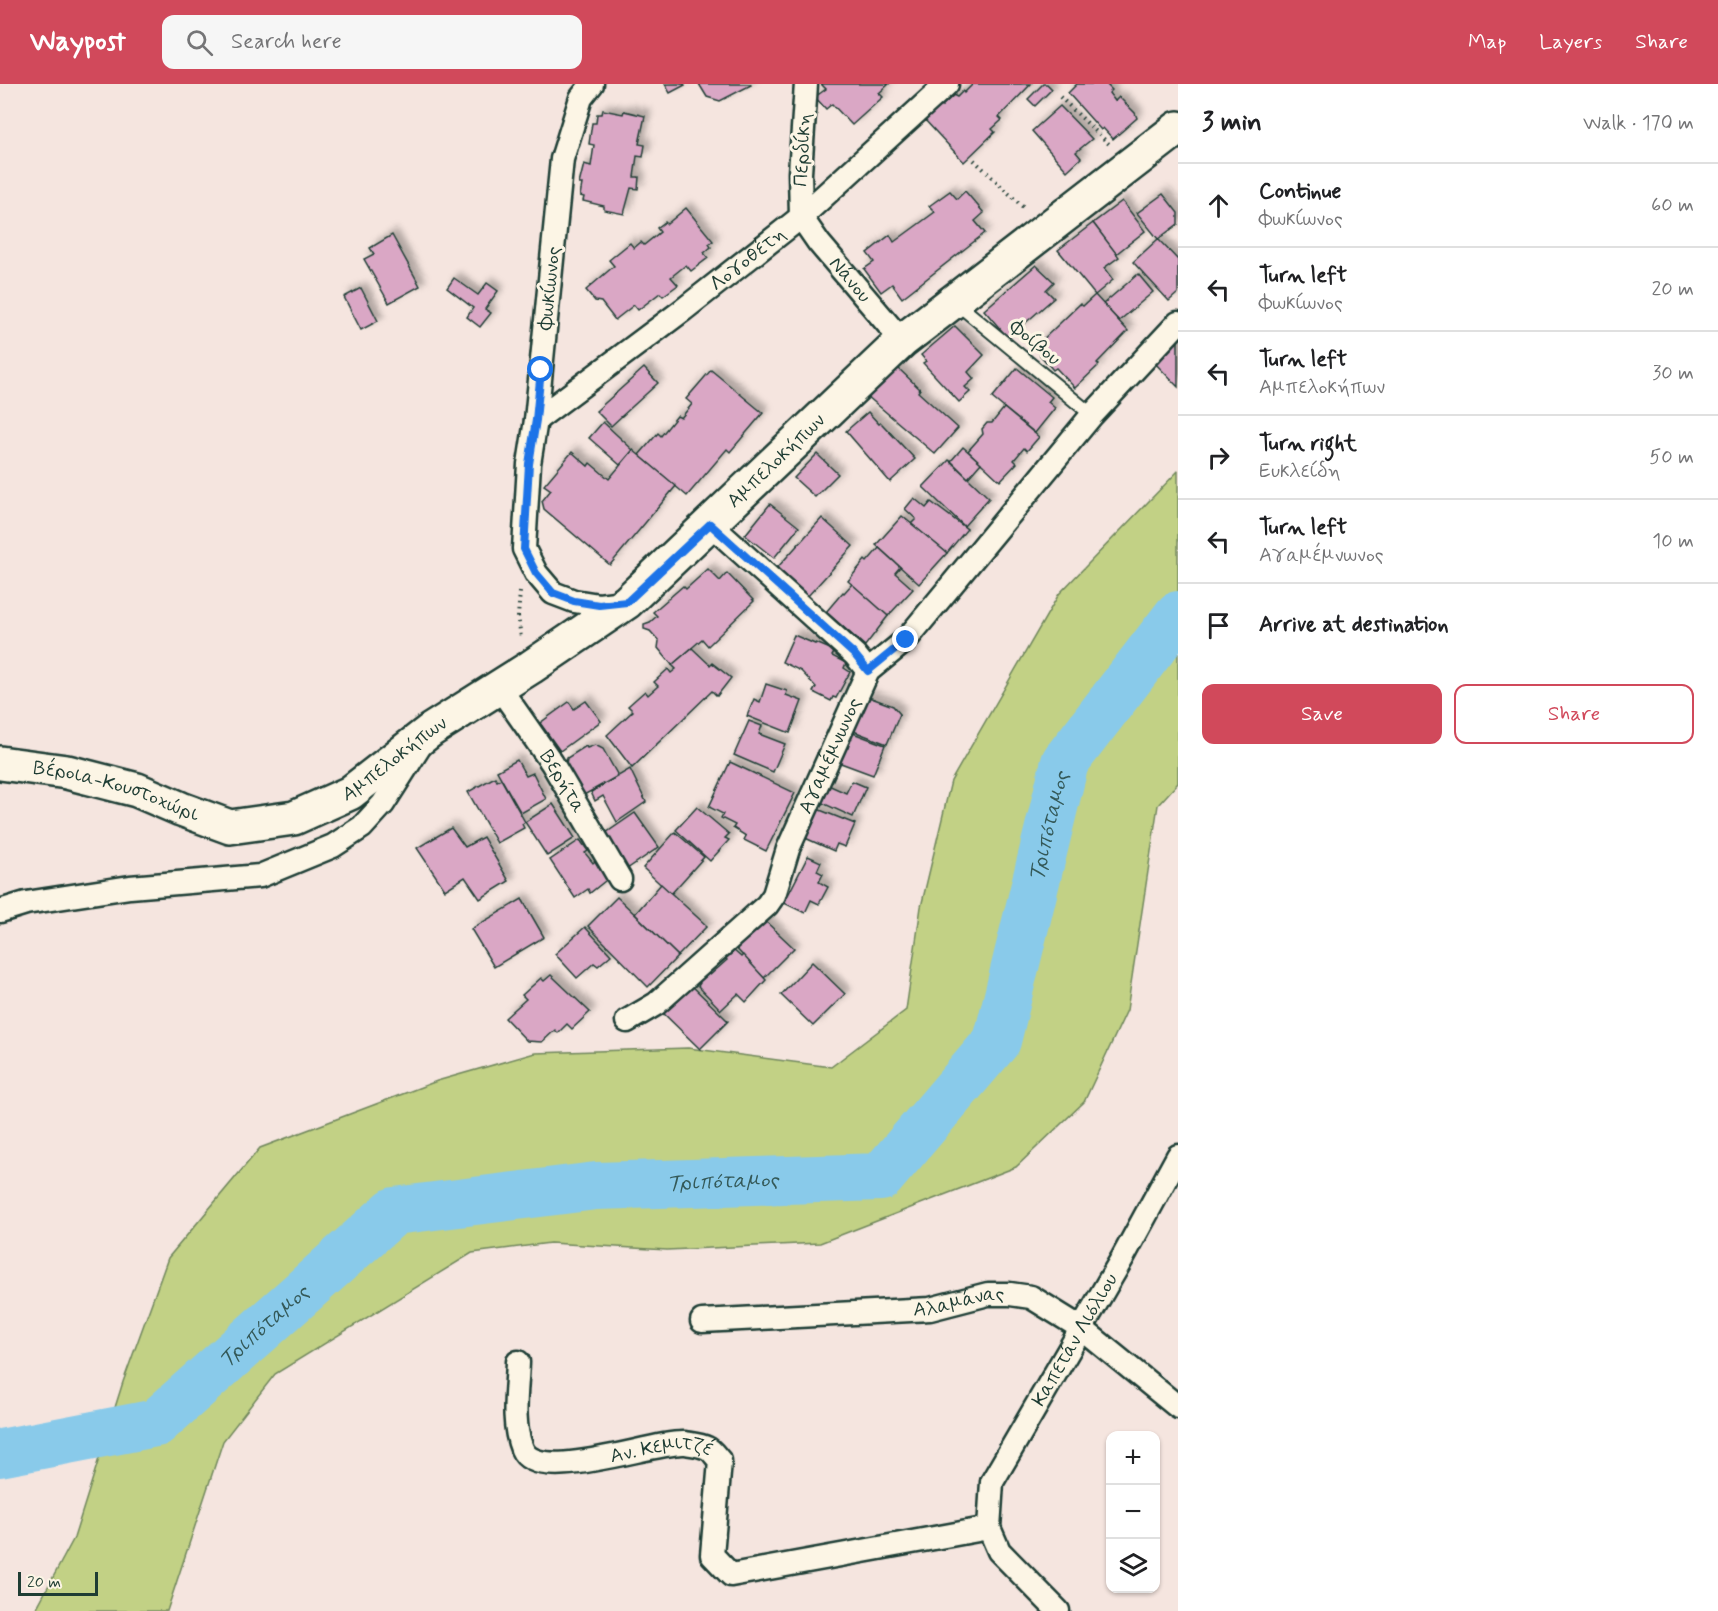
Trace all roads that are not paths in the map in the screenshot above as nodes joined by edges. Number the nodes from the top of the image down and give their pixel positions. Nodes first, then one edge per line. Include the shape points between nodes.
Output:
1 (592, 84) edge
2 (806, 84) edge
3 (947, 84) edge
4 (1178, 128) edge
5 (801, 217) junction
6 (953, 301) junction
7 (1178, 323) edge
8 (902, 341) junction
9 (1092, 415) junction
10 (536, 420) junction
11 (710, 524) junction
12 (627, 602) junction
13 (868, 671) junction
14 (499, 687) junction
15 (431, 730) junction
16 (0, 763) edge
17 (230, 827) joint
18 (620, 879) dead end
19 (0, 911) edge
20 (627, 1022) dead end
21 (1178, 1156) edge
22 (702, 1321) dead end
23 (1081, 1328) junction
24 (518, 1362) dead end
25 (1178, 1407) edge
26 (989, 1528) junction
27 (1058, 1611) edge

1 - 10 street, Φωκίωνος via 581,98 562,159
2 - 5 street, Περδίκη
3 - 5 street, Λογοθέτη
4 - 6 street, Αμπελοκήπων
5 - 8 street, Νάνου
5 - 10 street, Λογοθέτη
6 - 8 street, Αμπελοκήπων
6 - 9 lane, Φοίβου
7 - 9 street, Αγαμέμνωνος
8 - 11 street, Αμπελοκήπων
9 - 13 street, Αγαμέμνωνος via 906,640
10 - 12 street, Φωκίωνος via 524,549 536,573 553,593 599,605
11 - 12 street, Αμπελοκήπων
11 - 13 street
12 - 14 street, Αμπελοκήπων
13 - 20 street, Αγαμέμνωνος via 788,849 771,900 656,1004
14 - 15 street, Αμπελοκήπων
14 - 18 street, Βερήτα via 552,763
15 - 17 street, Αμπελοκήπων via 350,793 294,818
15 - 19 street via 383,804 362,827 333,846 260,876 130,888 26,903
16 - 17 street, Βέροια-Κουστοχώρι via 67,772 137,790
21 - 23 street, Καπετάν Λιόλιου
22 - 23 street, Αλαμάνας via 930,1309 988,1294 1010,1294 1031,1297
23 - 25 street, Αλαμάνας
23 - 26 street, Καπετάν Λιόλιου via 992,1482
24 - 26 street, Αν. Κεμιτζέ via 516,1423 522,1451 529,1458 549,1465 684,1443 709,1448 720,1461 712,1555 731,1575
26 - 27 street via 999,1551

